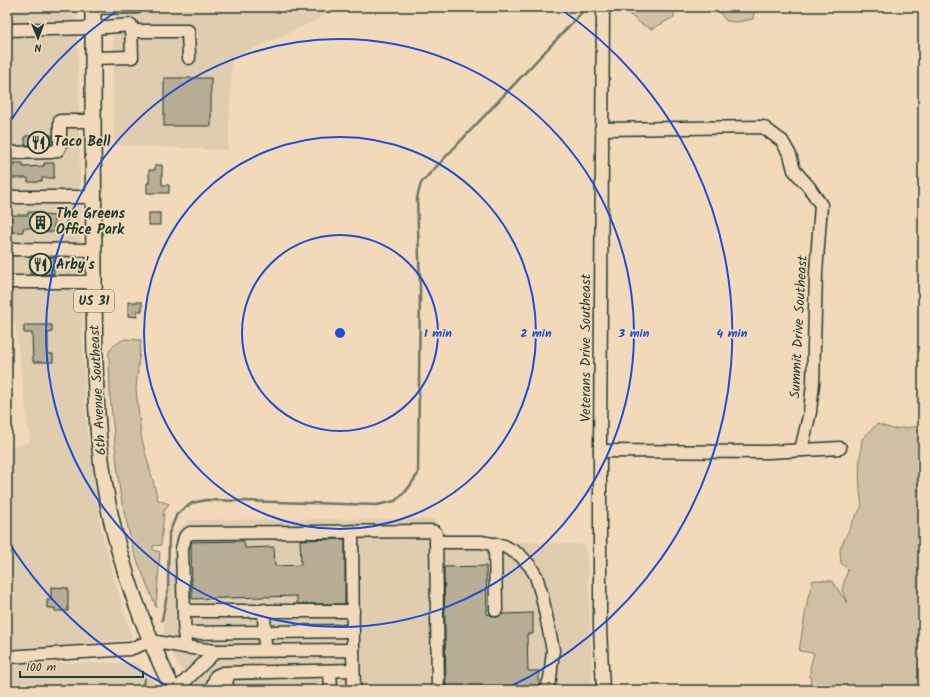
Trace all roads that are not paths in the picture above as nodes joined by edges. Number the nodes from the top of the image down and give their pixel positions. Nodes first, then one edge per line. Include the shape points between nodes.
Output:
1 (92, 7) edge
2 (137, 7) edge
3 (603, 11) edge
4 (92, 28) junction
5 (7, 30) edge
6 (131, 31) junction
7 (93, 58) junction
8 (189, 58) dead end
9 (93, 121) junction
10 (602, 129) junction
11 (7, 153) edge
12 (7, 197) edge
13 (94, 197) junction
14 (7, 249) edge
15 (94, 250) junction
16 (7, 282) edge
17 (94, 282) junction
18 (840, 448) dead end
19 (801, 450) junction
20 (600, 451) junction
21 (352, 531) junction
22 (436, 542) junction
23 (495, 544) junction
24 (264, 610) junction
25 (496, 610) dead end
26 (184, 611) junction
27 (352, 611) junction
28 (353, 631) junction
29 (265, 632) junction
30 (184, 633) junction
31 (151, 641) junction
32 (185, 647) junction
33 (216, 650) junction
34 (265, 650) junction
35 (288, 650) junction
36 (353, 650) junction
37 (7, 657) edge
38 (353, 670) junction
39 (330, 671) junction
40 (288, 672) junction
41 (229, 673) junction
42 (173, 690) edge
43 (176, 690) edge
44 (215, 690) edge
45 (228, 690) edge
46 (331, 690) edge
47 (354, 690) edge
48 (438, 690) edge
49 (546, 690) edge
50 (603, 690) edge

1 - 2 street
1 - 4 main road, 6th Avenue Southeast / US 31
3 - 10 street, Veterans Drive Southeast
4 - 5 street
4 - 6 street via 131,25
4 - 7 main road, 6th Avenue Southeast / US 31
6 - 7 street via 132,57
6 - 8 street via 188,30
7 - 9 main road, 6th Avenue Southeast / US 31
9 - 11 street via 60,121 58,150
9 - 13 main road, 6th Avenue Southeast / US 31
10 - 19 street, Summit Drive Southeast via 763,127 782,141 790,155 794,170 821,205 813,383 810,412
10 - 20 street, Veterans Drive Southeast
12 - 13 street
13 - 15 main road, 6th Avenue Southeast / US 31
14 - 15 street
15 - 17 main road, 6th Avenue Southeast / US 31
16 - 17 street
17 - 31 main road, 6th Avenue Southeast / US 31 via 98,432 106,491 118,549
18 - 19 street
19 - 20 street
20 - 50 street, Veterans Drive Southeast via 600,628
21 - 22 street via 431,531 435,532
21 - 26 street via 190,533 185,537 182,550
21 - 27 street
22 - 23 street
22 - 48 street
23 - 25 street
23 - 49 street via 520,555 536,576 552,650 550,679
24 - 26 street
24 - 27 street
24 - 29 street
26 - 30 street
27 - 28 street
28 - 29 street
28 - 36 street
29 - 30 street
29 - 34 street
30 - 32 street
31 - 32 street
31 - 37 street via 130,649
31 - 42 main road, 6th Avenue Southeast / US 31
32 - 33 street
33 - 34 street
33 - 43 street
34 - 35 street
35 - 36 street
35 - 40 street
36 - 38 street
38 - 39 street
38 - 47 street
39 - 40 street
39 - 46 street
40 - 41 street
41 - 44 street via 216,676
41 - 45 street via 226,682

